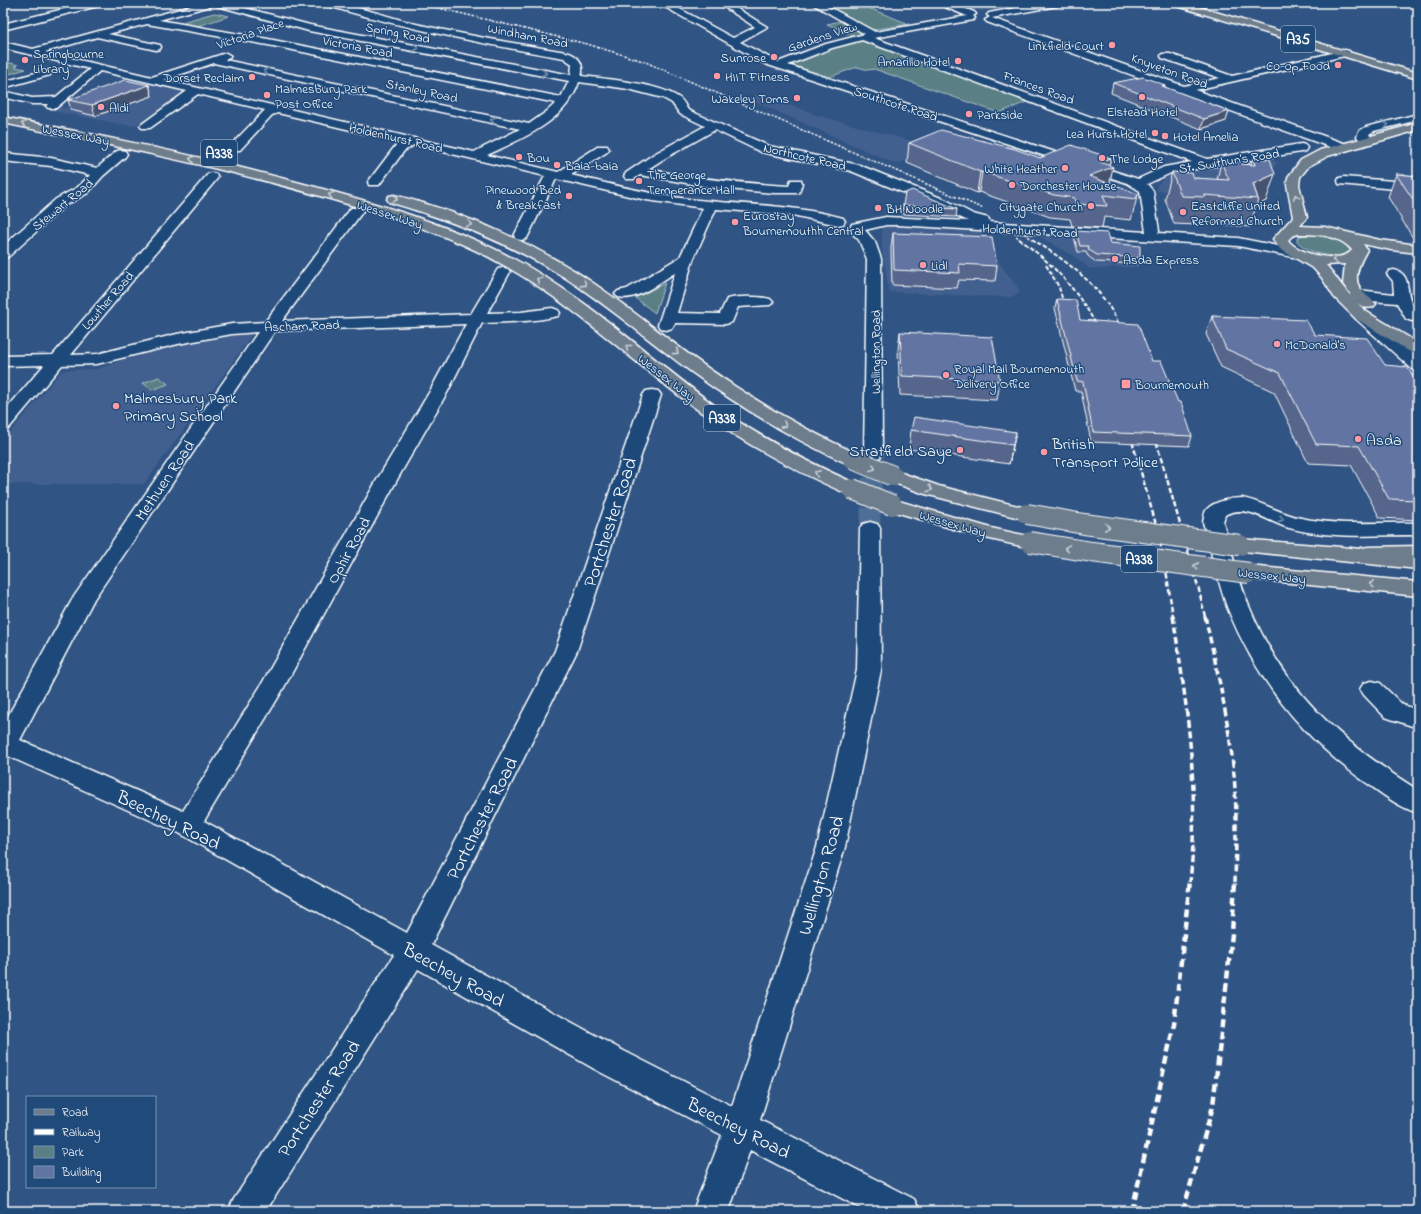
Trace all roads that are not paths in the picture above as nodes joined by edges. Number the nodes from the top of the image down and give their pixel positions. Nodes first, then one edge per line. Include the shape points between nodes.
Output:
1 (7, 3) edge
2 (99, 3) edge
3 (212, 3) edge
4 (216, 3) edge
5 (328, 3) edge
6 (662, 3) edge
7 (722, 3) edge
8 (815, 3) edge
9 (942, 3) edge
10 (1057, 3) edge
11 (1177, 3) edge
12 (3, 4) edge
13 (356, 12) junction
14 (338, 18) dead end
15 (980, 18) junction
16 (147, 21) junction
17 (327, 22) dead end
18 (3, 27) edge
19 (309, 28) junction
20 (96, 35) junction
21 (874, 35) junction
22 (862, 37) junction
23 (268, 42) junction
24 (733, 42) junction
25 (3, 45) edge
26 (156, 47) dead end
27 (247, 49) dead end
28 (34, 52) junction
29 (234, 53) dead end
30 (1344, 53) junction
31 (1166, 56) dead end
32 (192, 58) dead end
33 (210, 61) junction
34 (778, 65) junction
35 (98, 67) junction
36 (46, 73) dead end
37 (1418, 76) edge
38 (576, 79) junction
39 (1232, 79) junction
40 (153, 80) junction
41 (3, 85) edge
42 (196, 90) junction
43 (1183, 90) junction
44 (3, 94) edge
45 (564, 101) junction
46 (3, 108) edge
47 (278, 109) junction
48 (1418, 117) edge
49 (3, 120) edge
50 (714, 126) junction
51 (1418, 126) edge
52 (531, 128) junction
53 (126, 133) dead end
54 (145, 133) dead end
55 (1418, 133) edge
56 (1367, 140) junction
57 (413, 141) junction
58 (1342, 147) junction
59 (1300, 148) dead end
60 (603, 149) dead end
61 (238, 152) joint
62 (121, 154) dead end
63 (225, 154) dead end
64 (474, 156) junction
65 (3, 157) edge
66 (1206, 163) junction
67 (638, 171) junction
68 (99, 173) junction
69 (1311, 174) dead end
70 (556, 175) junction
71 (212, 177) dead end
72 (1344, 179) dead end
73 (796, 183) dead end
74 (1139, 183) junction
75 (370, 186) joint
76 (610, 187) junction
77 (1306, 187) dead end
78 (1418, 187) edge
79 (711, 205) junction
80 (356, 211) dead end
81 (974, 220) junction
82 (844, 226) junction
83 (1152, 231) junction
84 (1286, 233) junction
85 (1339, 235) junction
86 (521, 236) dead end
87 (1418, 249) edge
88 (3, 254) edge
89 (1301, 255) junction
90 (1418, 255) edge
91 (1355, 257) junction
92 (686, 260) junction
93 (503, 272) dead end
94 (1394, 274) dead end
95 (623, 294) dead end
96 (1358, 295) junction
97 (1402, 299) junction
98 (765, 302) dead end
99 (552, 313) dead end
100 (1361, 315) junction
101 (1412, 316) dead end
102 (476, 319) junction
103 (270, 326) junction
104 (1418, 337) edge
105 (1418, 350) edge
106 (3, 360) edge
107 (56, 360) junction
108 (1418, 365) edge
109 (652, 395) dead end
110 (3, 424) edge
111 (874, 453) tunnel mouth
112 (870, 528) tunnel mouth
113 (1418, 529) edge
114 (1418, 552) edge
115 (1341, 553) junction
116 (1418, 562) edge
117 (1418, 589) edge
118 (1372, 689) dead end
119 (1418, 719) edge
120 (4, 744) edge
121 (1418, 803) edge
122 (188, 825) junction
123 (413, 952) junction
124 (741, 1128) junction
125 (246, 1211) edge
126 (711, 1211) edge
127 (902, 1211) edge

1 - 12 street
2 - 18 street
3 - 16 street
4 - 19 street, Spring Road
5 - 13 street, Windham Road
6 - 24 street, Southcote Road
7 - 24 street via 762,27
8 - 21 street
9 - 15 street, Knyveton Road
10 - 15 street, Gardens View
11 - 30 main road, A35
13 - 14 street
13 - 38 street, Windham Road via 479,40 566,55 577,62
15 - 21 street, Gardens View
15 - 43 street, Knyveton Road
16 - 20 street
16 - 23 street, Victoria Road
17 - 19 street, Victoria Place
19 - 23 street, Victoria Place
19 -> 38 street, Spring Road
20 - 26 street
20 - 28 street
21 - 22 street, Gardens View
22 - 34 street, Gardens View
22 - 66 street, Frances Road
23 - 27 street, Victoria Place
23 - 45 street, Victoria Road
24 - 34 street, Southcote Road
25 - 28 street, Holdenhurst Road
28 - 35 street, Holdenhurst Road
29 - 33 street, Victoria Place
30 - 37 main road, A35
30 - 39 street
31 - 39 street
32 - 33 street, Stanley Road
33 - 40 street, Victoria Place
52 -> 33 street, Stanley Road
34 - 74 street, Southcote Road
35 - 40 street, Holdenhurst Road
35 - 44 street via 55,103
36 - 41 street
38 - 45 street
38 - 50 street, Northcote Road via 610,82 665,94 676,100 684,112
39 - 43 street
40 - 42 street, Holdenhurst Road
42 - 47 street, Holdenhurst Road
42 - 54 street
43 - 58 street, Knyveton Road
45 - 52 street via 554,112
46 - 53 main road, Wessex Way
47 - 57 street, Holdenhurst Road
47 - 61 street via 268,113
56 -> 48 street via 1363,133 1370,129
117 -> 49 main road, Wessex Way / A338, bridge via 1249,573 1092,552 988,533 892,505 796,464 737,429 553,289 511,263 460,238 386,211 232,168
50 - 67 street
50 - 81 street, Northcote Road via 765,149 855,168
51 - 56 main road
52 - 64 street
55 - 69 main road via 1335,159 1321,165
56 - 58 main road
57 - 64 street, Holdenhurst Road
57 - 75 street via 400,148
84 -> 58 main road via 1300,217 1293,185 1298,170 1313,158
59 - 66 street, St. Swithun's Road
60 - 70 street
61 - 63 main road, A338
62 - 68 street, Stewart Road
64 - 70 street, Holdenhurst Road
65 - 68 street via 25,157 78,166
66 - 74 street, St. Swithun's Road via 1168,170
67 - 73 street via 700,183 749,187 794,190
67 - 76 street
68 - 88 street, Stewart Road via 83,190 61,202
70 - 76 street, Holdenhurst Road
70 - 86 street
71 - 107 street, Lowther Road
72 - 78 street
74 - 83 street via 1146,191
75 -> 115 main road, Wessex Way / A338, bridge via 473,225 541,258 593,289 739,397 799,433 893,476 932,490 1027,514 1240,545
76 - 79 street, Holdenhurst Road via 664,200
77 - 85 main road via 1314,214
79 - 82 street, Holdenhurst Road via 792,212
79 - 92 street
80 - 103 street, Methuen Road
81 - 82 street, Holdenhurst Road via 877,216
81 - 83 street, Holdenhurst Road
82 - 89 street, Holdenhurst Road via 898,221 1181,238 1238,242
82 - 111 street, Wellington Road via 871,250 874,259
83 - 84 street, Holdenhurst Road via 1246,236
84 - 85 main road via 1311,230
84 - 89 main road via 1280,238 1281,243
85 - 87 main road
85 - 91 main road via 1357,245 1360,250
91 -> 89 main road via 1339,261
89 - 100 main road via 1319,266 1339,294
90 - 91 main road via 1397,253
91 - 96 main road via 1349,278 1350,286
92 - 95 street via 632,292
92 - 98 street via 668,321 726,319 732,302
93 - 102 street, Ophir Road
94 - 97 street via 1400,280
96 - 97 street
96 - 104 main road via 1374,310
97 - 101 street
99 - 102 street, Ascham Road via 521,318
100 - 105 main road
100 - 108 street
102 - 103 street, Ascham Road
102 - 122 street, Ophir Road via 439,391 270,691
103 - 107 street, Ascham Road via 232,329 177,339 105,358
103 - 120 street, Methuen Road via 84,598
106 - 107 street, Ascham Road
107 - 110 street, Lowther Road
109 - 123 street, Portchester Road via 566,651
112 - 124 street, Wellington Road via 869,670 864,697 831,847
121 -> 113 street via 1380,780 1326,737 1293,704 1267,668 1238,606 1213,522 1215,513 1224,507 1245,504 1298,524 1320,527
114 - 115 main road
115 - 116 main road, Wessex Way / A338
118 - 119 street via 1394,711
120 - 122 street, Beechey Road
122 - 123 street, Beechey Road
123 - 124 street, Beechey Road via 609,1060
123 - 125 street, Portchester Road
124 - 126 street, Wellington Road
124 - 127 street, Beechey Road

